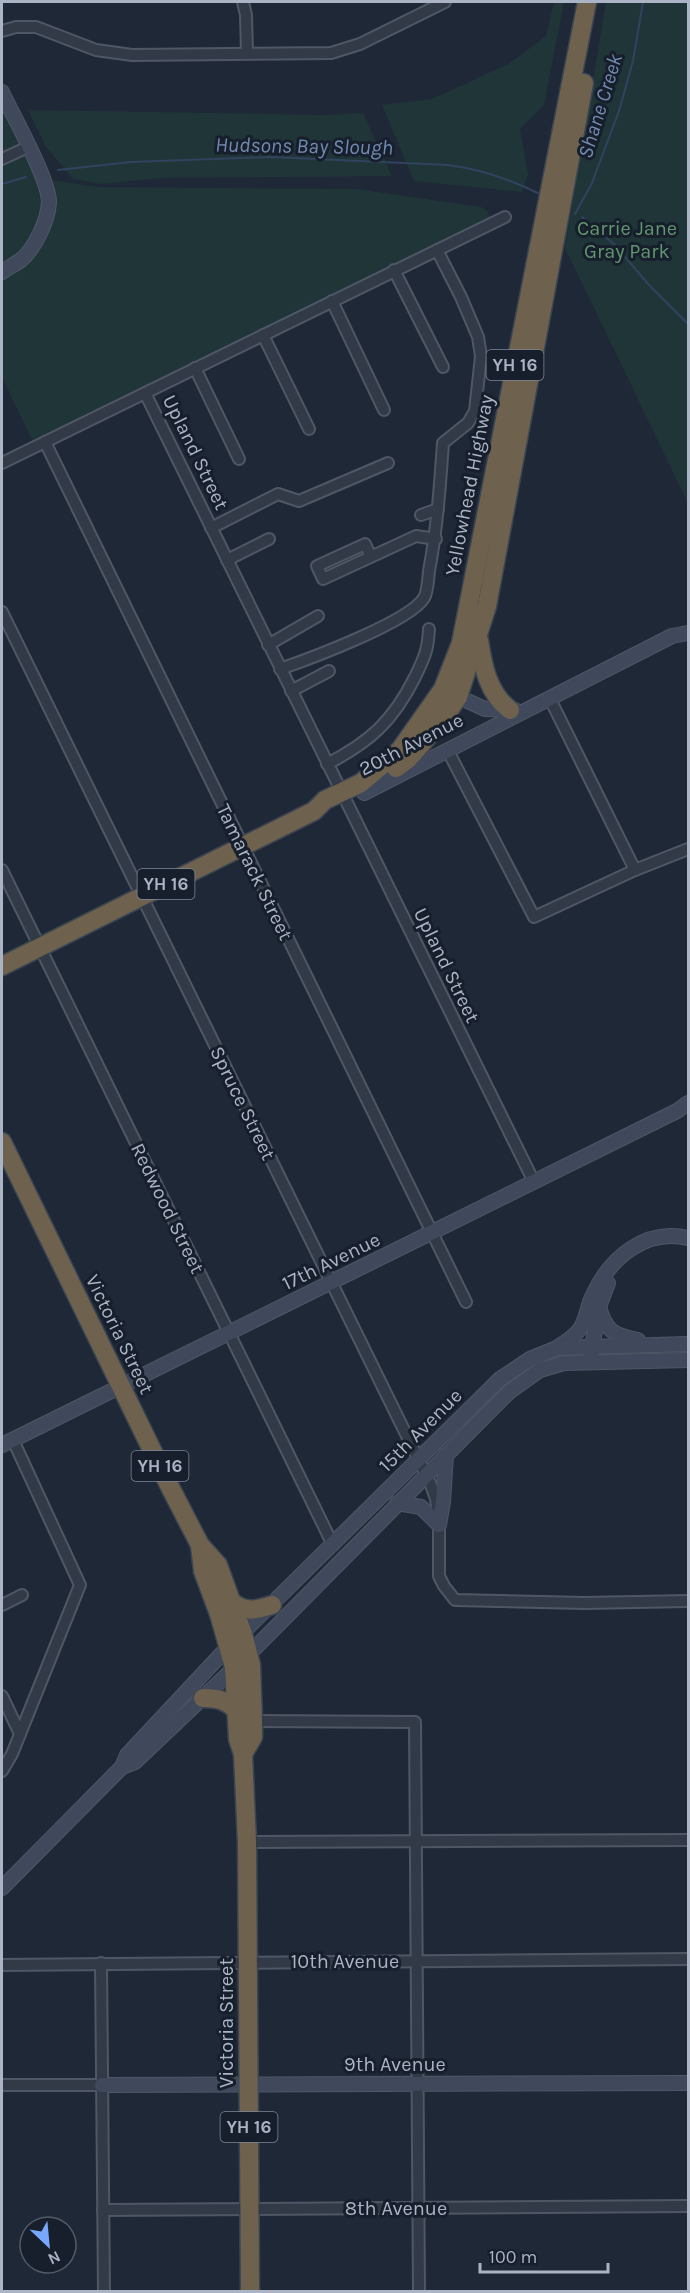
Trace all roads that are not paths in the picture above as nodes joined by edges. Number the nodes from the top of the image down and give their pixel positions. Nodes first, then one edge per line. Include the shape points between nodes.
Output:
1 (243, 2) edge
2 (445, 2) edge
3 (587, 2) edge
4 (598, 2) edge
5 (2, 31) edge
6 (247, 53) junction
7 (2, 92) edge
8 (28, 147) junction
9 (2, 159) edge
10 (505, 217) dead end
11 (436, 250) junction
12 (394, 270) junction
13 (2, 272) edge
14 (332, 301) junction
15 (263, 335) junction
16 (443, 367) dead end
17 (195, 368) junction
18 (145, 393) junction
19 (384, 410) dead end
20 (309, 429) dead end
21 (45, 442) junction
22 (239, 459) dead end
23 (2, 463) edge
24 (388, 463) dead end
25 (438, 509) junction
26 (421, 515) dead end
27 (211, 528) junction
28 (436, 538) junction
29 (269, 539) dead end
30 (371, 557) junction
31 (227, 561) junction
32 (2, 612) edge
33 (318, 616) dead end
34 (429, 629) dead end
35 (688, 633) edge
36 (478, 638) junction
37 (268, 645) junction
38 (280, 669) junction
39 (329, 671) dead end
40 (291, 691) junction
41 (451, 693) junction
42 (550, 699) junction
43 (518, 710) junction
44 (448, 751) junction
45 (327, 764) junction
46 (364, 793) junction
47 (343, 797) junction
48 (241, 846) junction
49 (688, 849) edge
50 (2, 870) edge
51 (635, 870) junction
52 (142, 896) junction
53 (39, 947) junction
54 (19, 957) junction
55 (2, 966) edge
56 (2, 976) edge
57 (685, 1108) edge
58 (2, 1142) edge
59 (534, 1182) junction
60 (432, 1233) junction
61 (688, 1238) edge
62 (688, 1247) edge
63 (332, 1282) junction
64 (466, 1302) dead end
65 (599, 1307) junction
66 (229, 1333) junction
67 (688, 1344) edge
68 (663, 1345) junction
69 (592, 1346) junction
70 (557, 1348) junction
71 (688, 1360) edge
72 (589, 1362) junction
73 (121, 1386) junction
74 (7, 1442) edge
75 (446, 1455) junction
76 (418, 1461) junction
77 (425, 1475) junction
78 (397, 1503) junction
79 (439, 1525) junction
80 (200, 1545) junction
81 (333, 1545) junction
82 (22, 1595) dead end
83 (688, 1601) edge
84 (232, 1602) junction
85 (2, 1605) edge
86 (272, 1605) junction
87 (243, 1634) junction
88 (228, 1647) junction
89 (249, 1654) junction
90 (234, 1667) junction
91 (2, 1696) edge
92 (203, 1698) junction
93 (236, 1710) junction
94 (253, 1721) junction
95 (20, 1734) junction
96 (243, 1754) junction
97 (122, 1767) junction
98 (2, 1771) edge
99 (688, 1840) edge
100 (416, 1841) junction
101 (247, 1842) junction
102 (2, 1888) edge
103 (688, 1959) edge
104 (416, 1961) junction
105 (248, 1962) junction
106 (101, 1963) junction
107 (2, 1965) edge
108 (688, 2083) edge
109 (249, 2084) junction
110 (418, 2084) junction
111 (2, 2085) edge
112 (102, 2085) junction
113 (688, 2206) edge
114 (419, 2208) junction
115 (250, 2209) junction
116 (103, 2210) junction
117 (104, 2292) edge
118 (250, 2292) edge
119 (419, 2292) edge

1 - 6 street
2 - 6 street via 341,51
3 - 41 highway, Yellowhead Highway / YH 16
4 - 36 highway, Yellowhead Highway / YH 16
5 - 6 street via 36,27 84,46 120,54
7 - 8 main road
8 - 9 street
8 - 13 main road via 45,183 49,202 37,238 23,258
10 - 11 street
11 - 12 street
11 - 25 street via 478,337 481,357 475,411 468,423 443,443
12 - 14 street
12 - 16 street
14 - 15 street
14 - 19 street
15 - 17 street
15 - 20 street
17 - 18 street
17 - 22 street, Upland Street
18 - 21 street
18 - 27 street, Upland Street
21 - 23 street
21 - 48 street, Tamarack Street
24 - 27 street, Upland Street via 299,501 278,494
25 - 26 street
25 - 28 street
27 - 31 street, Upland Street
28 - 30 street via 416,536
28 - 38 street via 425,597 415,608 318,656
29 - 31 street
30 - 30 street via 364,544 317,566 323,579
31 - 37 street, Upland Street
32 - 52 street, Spruce Street
33 - 37 street
34 - 45 street via 428,651 401,704 352,751
35 - 42 main road, 20th Avenue via 672,636
36 - 41 highway, Yellowhead Highway / YH 16
36 - 43 highway via 485,675 501,703
37 - 38 street, Upland Street
38 - 40 street, Upland Street
39 - 40 street
40 - 45 street, Upland Street
41 - 43 main road, 20th Avenue via 485,709
41 - 46 highway, Yellowhead Highway / YH 16 via 441,722 408,759
41 - 47 highway, Yellowhead Highway / YH 16 via 400,750
42 - 43 main road, 20th Avenue
42 - 51 street
43 - 44 main road, 20th Avenue
44 - 46 main road, 20th Avenue
44 - 51 street via 534,917
45 - 47 street, Upland Street
46 - 47 highway, 20th Avenue / YH 16
47 - 48 highway, 20th Avenue / YH 16 via 329,810 314,811
47 - 59 street, Upland Street
48 - 52 highway, 20th Avenue / YH 16
48 - 60 street, Tamarack Street
49 - 51 street
50 - 53 street, Redwood Street
52 - 53 highway, 20th Avenue / YH 16
52 - 63 street, Spruce Street
53 - 54 highway, 20th Avenue / YH 16
53 - 66 street, Redwood Street
54 - 55 highway, 20th Avenue / YH 16
54 - 56 highway
57 - 59 main road, 17th Avenue
58 - 73 highway, Victoria Street / YH 16
59 - 60 main road, 17th Avenue
60 - 63 main road, 17th Avenue
60 - 64 street, Tamarack Street
61 - 70 main road via 667,1236 644,1241 624,1252 605,1271 580,1329
62 - 65 main road via 667,1245 629,1258 612,1276
63 - 66 main road, 17th Avenue
63 - 76 street, Spruce Street
65 - 68 main road via 614,1333
65 - 69 main road
66 - 73 main road, 17th Avenue
66 - 81 street, Redwood Street
67 - 68 main road, 15th Avenue
68 - 69 main road, 15th Avenue
69 - 70 main road, 15th Avenue
69 - 72 main road
70 - 76 main road, 15th Avenue via 530,1359 500,1379
71 - 72 main road, 15th Avenue
72 - 75 main road, 15th Avenue via 564,1363 540,1370 509,1392
73 - 74 main road, 17th Avenue
73 - 80 highway, Victoria Street / YH 16
74 - 95 street via 80,1585
75 - 77 main road, 15th Avenue
75 - 79 main road
76 - 77 street, Spruce Street
76 - 81 main road, 15th Avenue
77 - 78 main road, 15th Avenue
77 - 79 street, Spruce Street via 436,1499
78 - 79 main road via 421,1507
78 - 89 main road, 15th Avenue
79 - 83 street, Spruce Street via 439,1576 455,1600
80 - 84 highway, Victoria Street / YH 16 via 218,1565
80 - 88 highway, Victoria Street / YH 16 via 203,1571
81 - 86 main road, 15th Avenue
82 - 85 street
84 - 86 highway via 248,1610
84 - 87 highway, Victoria Street / YH 16
86 - 87 main road, 15th Avenue
87 - 88 main road, 15th Avenue
87 - 89 highway, Victoria Street / YH 16
88 - 90 highway, Victoria Street / YH 16
88 - 97 main road, 15th Avenue via 127,1755
89 - 90 main road, 15th Avenue
89 - 94 highway, Victoria Street / YH 16
90 - 92 main road, 15th Avenue
90 - 93 highway, Victoria Street / YH 16
91 - 95 street
92 - 93 highway via 217,1698
92 - 97 main road, 15th Avenue via 135,1762
93 - 96 highway, Victoria Street / YH 16
94 - 96 highway, Victoria Street / YH 16 via 253,1737
94 - 100 street via 415,1722
95 - 98 street
96 - 101 highway, Victoria Street / YH 16
97 - 102 main road
99 - 100 street
100 - 101 street
100 - 104 street
101 - 105 highway, Victoria Street / YH 16
103 - 104 street, 10th Avenue
104 - 105 street, 10th Avenue
104 - 110 street
105 - 106 street, 10th Avenue
105 - 109 highway, Victoria Street / YH 16
106 - 107 street, 10th Avenue
106 - 112 street
108 - 110 main road, 9th Avenue
109 - 110 main road, 9th Avenue
109 - 112 main road, 9th Avenue
109 - 115 highway, Victoria Street / YH 16
110 - 114 street
111 - 112 street
112 - 116 street
113 - 114 street, 8th Avenue
114 - 115 street, 8th Avenue
114 - 119 street
115 - 116 street, 8th Avenue
115 - 118 highway, Victoria Street / YH 16
116 - 117 street

